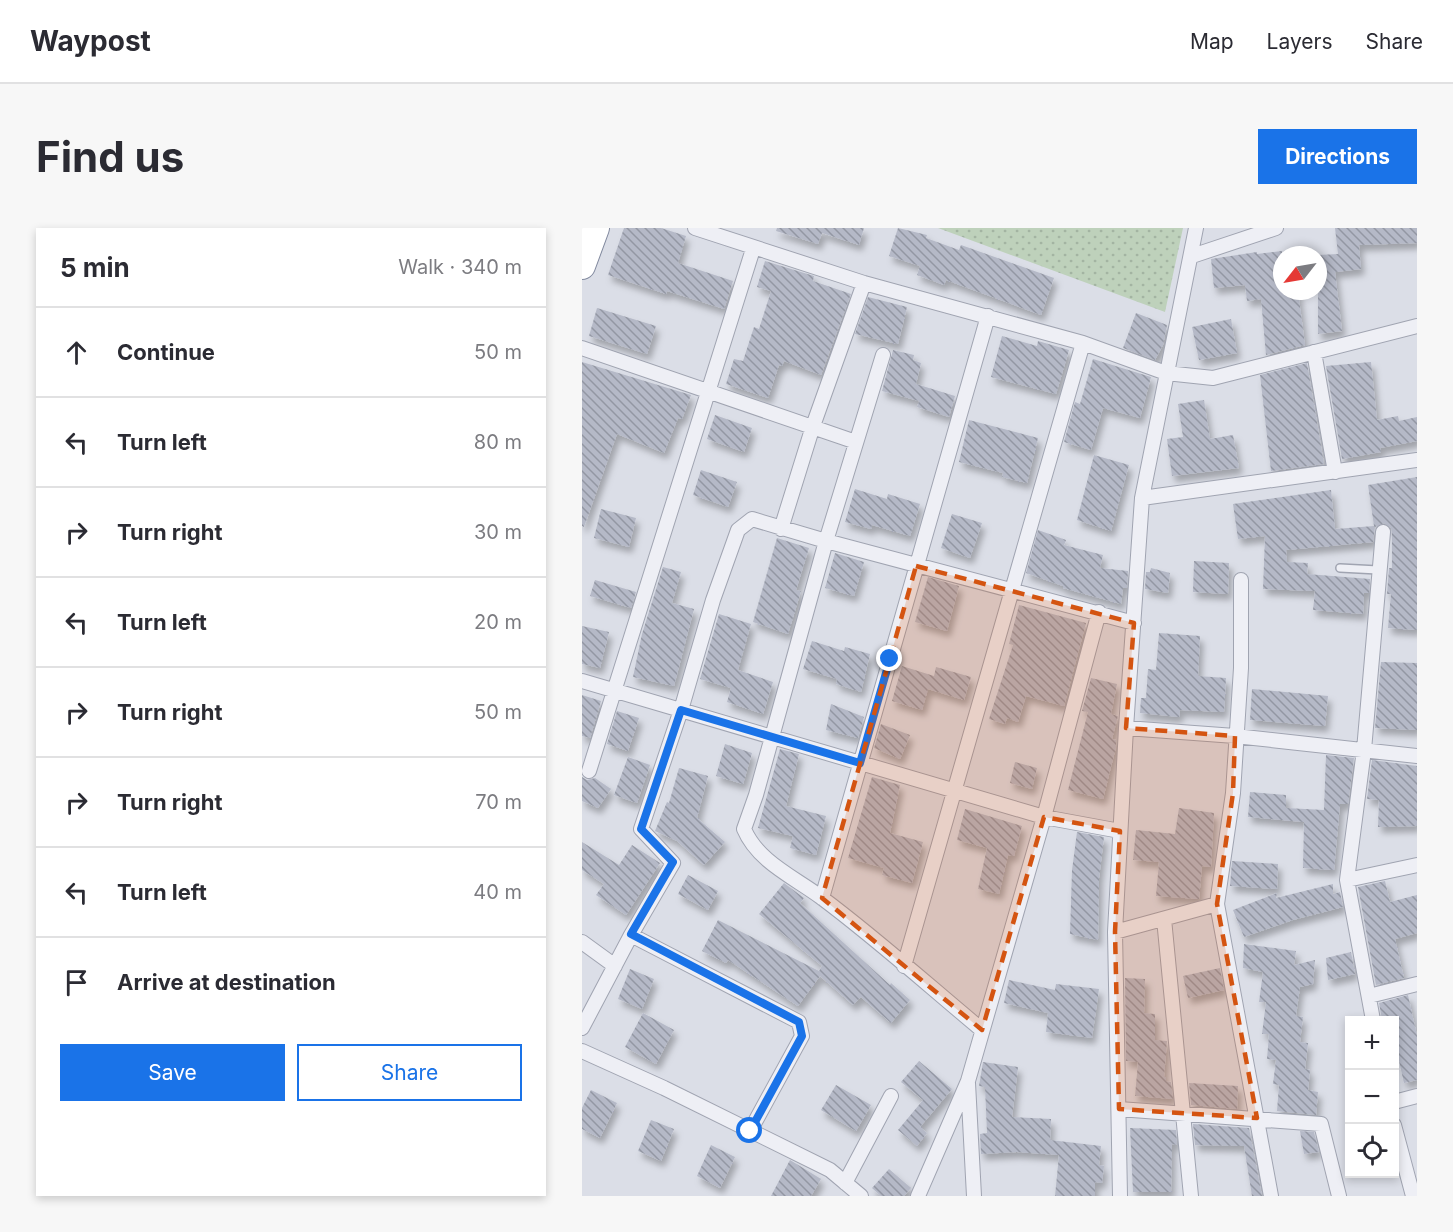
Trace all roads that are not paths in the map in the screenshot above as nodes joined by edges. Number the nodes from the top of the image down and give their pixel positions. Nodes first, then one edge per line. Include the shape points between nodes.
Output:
1 (596, 228) edge
2 (695, 228) edge
3 (1196, 228) edge
4 (1276, 228) edge
5 (753, 249) junction
6 (1192, 256) junction
7 (582, 266) edge
8 (864, 284) junction
9 (988, 316) junction
10 (1417, 326) edge
11 (1083, 343) junction
12 (582, 348) edge
13 (1314, 352) junction
14 (883, 355) dead end
15 (1166, 373) junction
16 (709, 390) junction
17 (813, 426) junction
18 (856, 442) junction
19 (1417, 460) edge
20 (1335, 472) junction
21 (1142, 498) junction
22 (781, 529) junction
23 (1383, 532) dead end
24 (826, 541) junction
25 (916, 566) junction
26 (1340, 568) dead end
27 (1378, 570) junction
28 (1241, 580) dead end
29 (1011, 591) junction
30 (1099, 612) junction
31 (1134, 623) junction
32 (582, 681) edge
33 (615, 692) junction
34 (681, 710) junction
35 (1126, 728) junction
36 (1235, 736) junction
37 (772, 738) junction
38 (1364, 750) junction
39 (1417, 756) edge
40 (860, 763) junction
41 (589, 771) dead end
42 (953, 790) junction
43 (1044, 817) junction
44 (1119, 831) junction
45 (1417, 864) edge
46 (1347, 880) junction
47 (822, 898) junction
48 (1217, 904) junction
49 (1164, 919) junction
50 (1115, 932) junction
51 (631, 934) junction
52 (582, 942) edge
53 (615, 966) junction
54 (904, 966) junction
55 (1417, 984) edge
56 (1369, 996) junction
57 (1372, 1016) edge
58 (582, 1028) edge
59 (982, 1030) junction
60 (582, 1051) edge
61 (968, 1081) junction
62 (891, 1096) dead end
63 (1417, 1096) edge
64 (1399, 1101) edge
65 (1119, 1109) junction
66 (1181, 1114) junction
67 (1257, 1118) junction
68 (750, 1131) junction
69 (1399, 1141) edge
70 (845, 1183) junction
71 (861, 1196) edge
72 (918, 1196) edge
73 (974, 1196) edge
74 (1120, 1196) edge
75 (1191, 1196) edge
76 (1271, 1196) edge
77 (1339, 1196) edge
78 (1413, 1196) edge

1 - 7 highway
2 - 5 street
3 - 6 street
4 - 6 street
5 - 8 street
5 - 16 street
6 - 15 street
8 - 9 street
8 - 17 street
9 - 11 street
9 - 25 street
10 - 13 street
11 - 15 street
11 - 29 street
12 - 16 street
13 - 15 street via 1213,378
13 - 20 street
14 - 18 street
15 - 21 street
16 - 17 street
16 - 33 street
17 - 18 street
17 - 22 street
18 - 24 street
19 - 20 street
20 - 21 street
21 - 31 street
22 - 24 street
22 - 34 street via 752,519 738,530
23 - 27 street
24 - 25 street
24 - 37 street
25 - 29 street
25 - 40 street
26 - 27 lane
27 - 38 street
28 - 36 street via 1241,668
29 - 30 street
29 - 42 street
30 - 31 street
30 - 43 street
31 - 35 street
32 - 33 street
33 - 34 street
33 - 41 street
34 - 37 street
34 - 51 street via 641,829 673,862
35 - 36 street
35 - 44 street
36 - 38 street
36 - 48 street via 1233,793
37 - 40 street
37 - 47 street via 744,829 750,844 765,858
38 - 39 street
38 - 46 street
40 - 42 street
40 - 47 street
42 - 43 street
42 - 54 street
43 - 44 street
43 - 59 street
44 - 50 street
45 - 46 street
46 - 56 street
47 - 54 street
48 - 49 street
48 - 67 street
49 - 50 street
49 - 66 street
50 - 65 street
51 - 53 street
51 - 68 street via 799,1022 802,1036
52 - 53 street
53 - 58 street
54 - 59 street
55 - 56 street
56 - 57 street
59 - 61 street
60 - 68 street
61 - 72 street
61 - 73 street
62 - 70 street
63 - 64 street
65 - 66 street
65 - 74 street
66 - 67 street
66 - 75 street
67 - 76 street
67 - 77 street via 1321,1124
68 - 70 street via 830,1170
69 - 78 street
70 - 71 street

